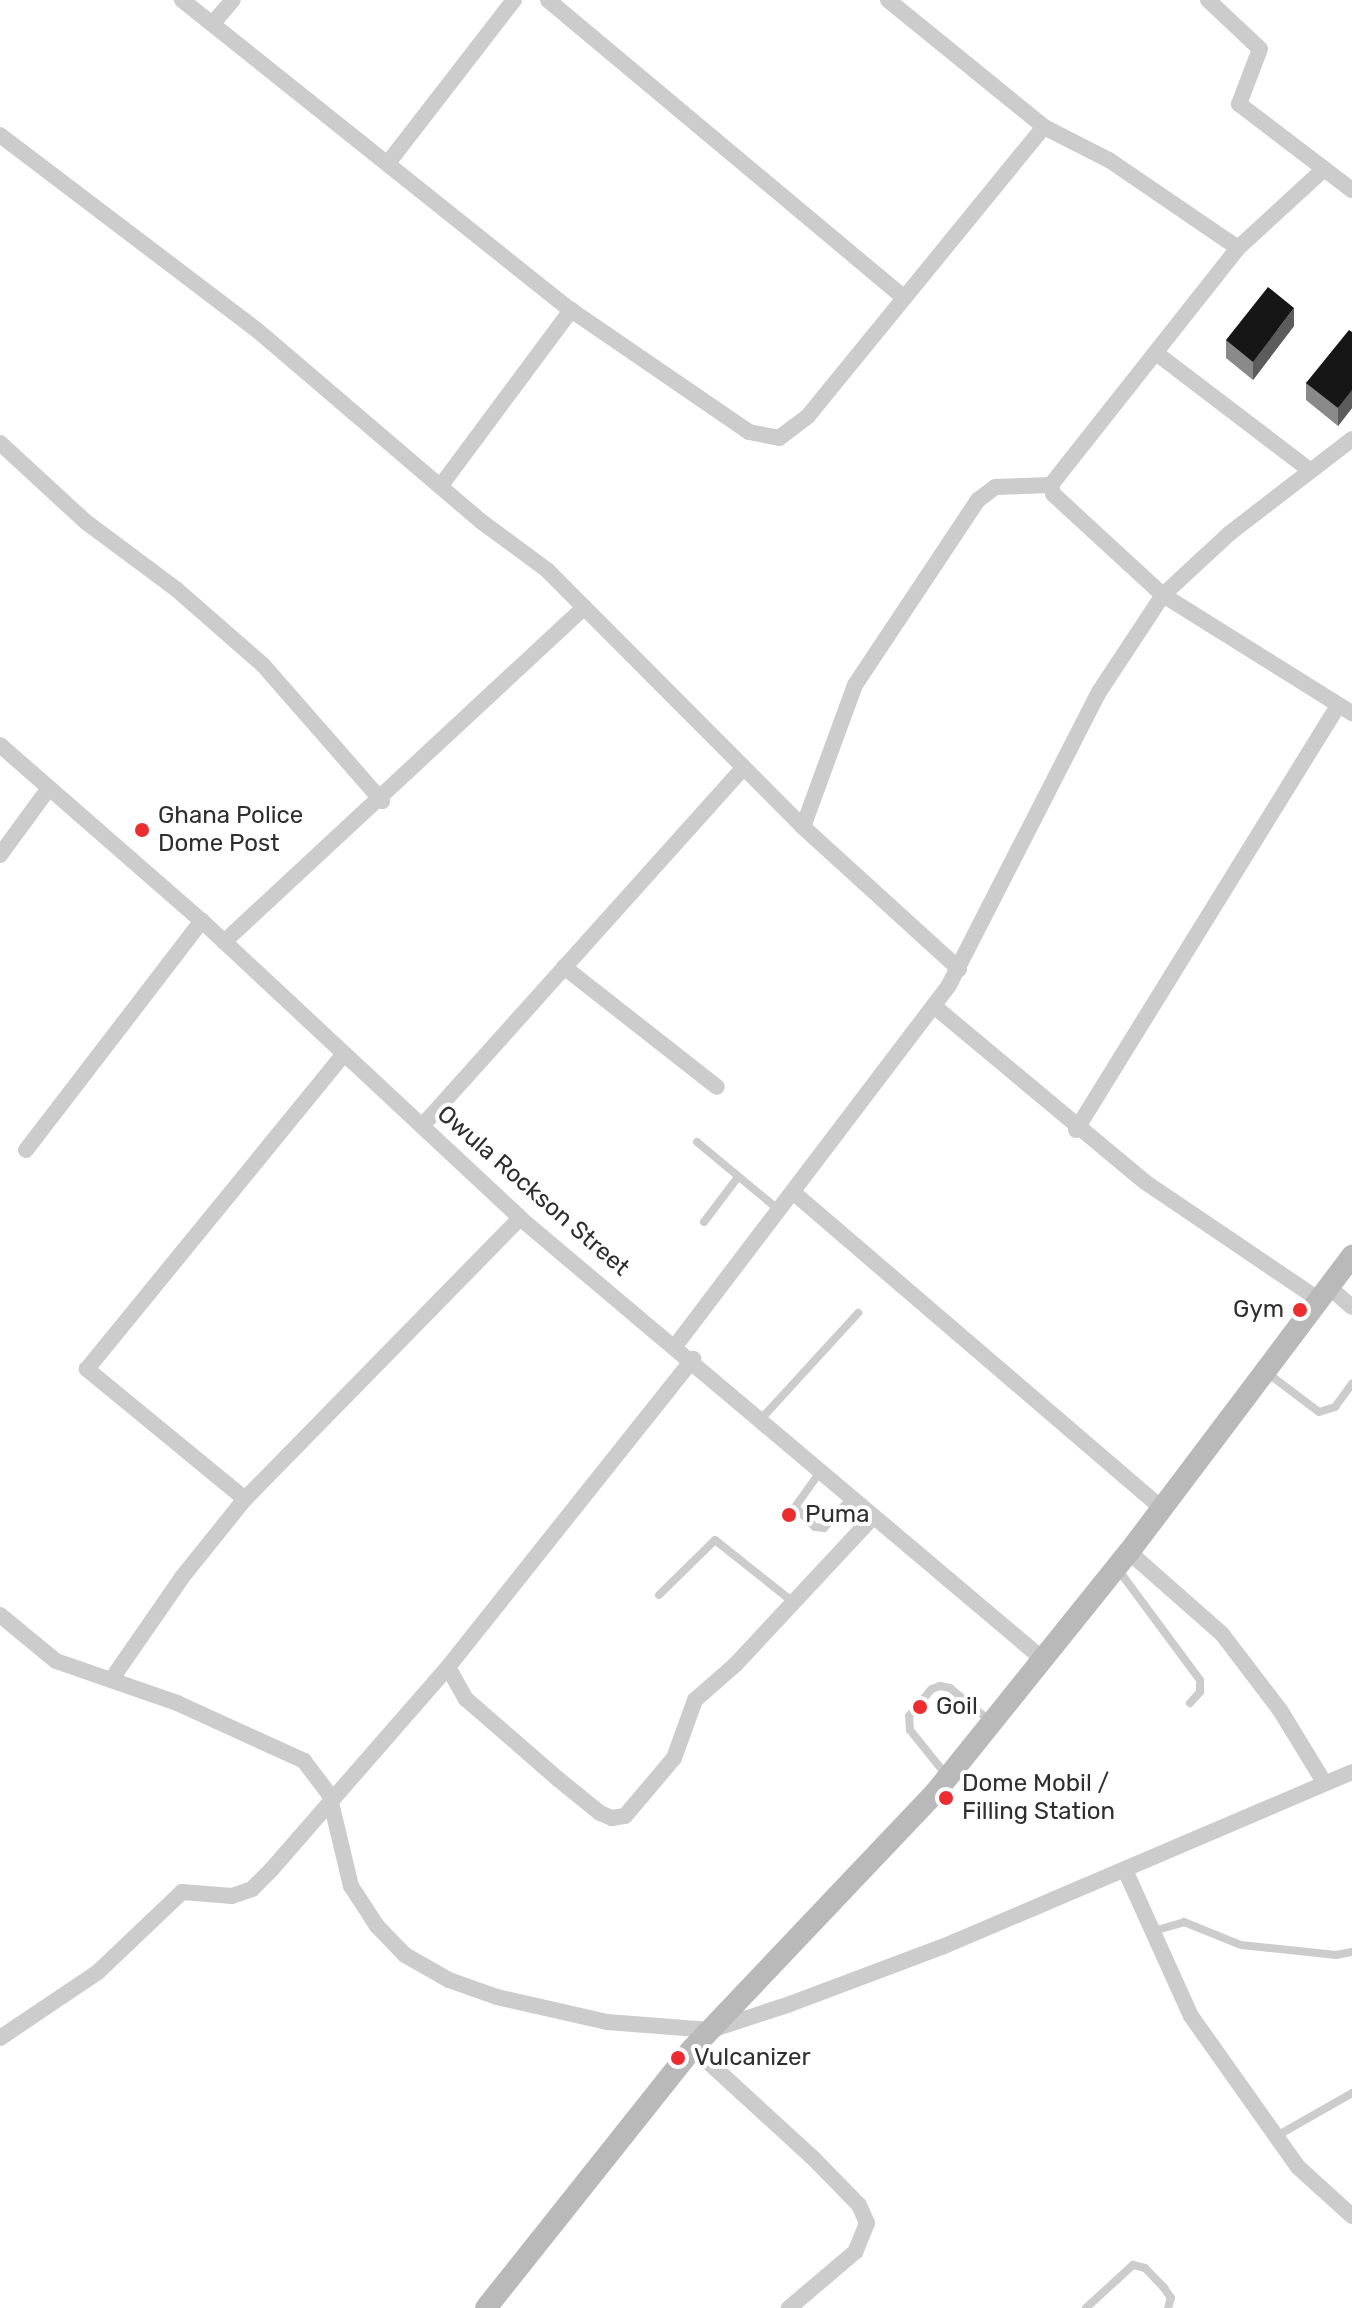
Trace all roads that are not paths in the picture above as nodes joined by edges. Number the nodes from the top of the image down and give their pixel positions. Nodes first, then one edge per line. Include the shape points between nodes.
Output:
1 (182, 0) edge
2 (233, 0) edge
3 (514, 0) edge
4 (548, 0) edge
5 (888, 0) edge
6 (1208, 0) edge
7 (213, 23) junction
8 (1044, 127) junction
9 (0, 135) edge
10 (388, 163) junction
11 (1324, 169) junction
12 (1352, 190) edge
13 (1238, 248) junction
14 (903, 297) junction
15 (571, 310) junction
16 (1156, 353) junction
17 (1352, 439) edge
18 (0, 443) edge
19 (1308, 469) junction
20 (442, 484) junction
21 (1051, 485) junction
22 (1163, 595) junction
23 (585, 607) junction
24 (1345, 709) edge
25 (0, 745) edge
26 (743, 768) junction
27 (49, 788) junction
28 (382, 801) junction
29 (803, 827) junction
30 (0, 855) edge
31 (202, 921) junction
32 (224, 942) junction
33 (564, 967) junction
34 (959, 969) junction
35 (935, 1007) junction
36 (343, 1055) junction
37 (717, 1087) dead end
38 (422, 1126) junction
39 (1076, 1130) junction
40 (697, 1142) dead end
41 (26, 1150) dead end
42 (738, 1177) junction
43 (794, 1193) junction
44 (780, 1211) junction
45 (520, 1218) junction
46 (704, 1222) dead end
47 (1352, 1256) edge
48 (1324, 1294) junction
49 (1352, 1307) edge
50 (858, 1313) dead end
51 (676, 1345) junction
52 (693, 1359) junction
53 (1265, 1371) junction
54 (1352, 1384) edge
55 (761, 1419) junction
56 (820, 1472) junction
57 (851, 1498) junction
58 (245, 1499) junction
59 (1162, 1508) junction
60 (872, 1518) junction
61 (1122, 1560) junction
62 (659, 1595) dead end
63 (794, 1603) junction
64 (0, 1615) edge
65 (1044, 1660) junction
66 (448, 1667) junction
67 (111, 1680) junction
68 (1190, 1703) dead end
69 (993, 1723) junction
70 (1352, 1772) edge
71 (948, 1777) junction
72 (1324, 1782) junction
73 (332, 1804) junction
74 (1125, 1870) junction
75 (1150, 1933) junction
76 (1352, 1952) edge
77 (711, 2030) junction
78 (0, 2038) edge
79 (693, 2048) junction
80 (1352, 2093) edge
81 (1275, 2137) junction
82 (1352, 2216) edge
83 (486, 2308) edge
84 (789, 2308) edge
85 (1086, 2308) edge
86 (1168, 2308) edge

1 - 7 street
2 - 7 street
3 - 10 street
4 - 14 street
5 - 8 street
6 - 11 street via 1260,49 1239,104
7 - 10 street
8 - 13 street via 1109,160
8 - 14 street
9 - 20 street via 257,330
10 - 15 street
11 - 12 street
11 - 13 street
13 - 16 street
14 - 15 street via 808,416 779,438 749,432
15 - 20 street
16 - 19 street
16 - 21 street
17 - 19 street
18 - 28 street via 86,522 176,589 263,665
19 - 22 street via 1183,572
20 - 23 street
21 - 22 street via 1053,494
21 - 29 street via 995,487 978,500 855,685
22 - 24 street
22 - 34 street via 1086,715
23 - 26 street
23 - 28 street
24 - 39 street
25 - 27 street, Owula Rockson Street
26 - 29 street
26 - 33 street
27 - 30 street
27 - 31 street, Owula Rockson Street
28 - 32 street
29 - 34 street
31 - 32 street, Owula Rockson Street
31 - 41 street
32 - 36 street, Owula Rockson Street
33 - 37 street
33 - 38 street
34 - 35 street
35 - 39 street
35 - 43 street
36 - 38 street, Owula Rockson Street
36 - 58 street via 87,1369
38 - 45 street, Owula Rockson Street
39 - 48 street via 1217,1235
40 - 42 lane
42 - 44 lane
42 - 46 lane
43 - 44 street
43 - 59 street
44 - 51 street
45 - 51 street, Owula Rockson Street
45 - 58 street
47 - 48 main road
48 - 49 street
48 - 53 main road
50 - 55 lane
51 - 52 street, Owula Rockson Street
52 - 55 street, Owula Rockson Street
52 - 66 street
53 - 54 lane via 1319,1412 1335,1407
53 - 59 main road
55 - 56 street, Owula Rockson Street
56 - 57 street, Owula Rockson Street
56 - 57 lane via 795,1507 815,1527 824,1528
57 - 60 street, Owula Rockson Street
58 - 67 street via 183,1576
59 - 61 main road
60 - 63 street
60 - 65 street, Owula Rockson Street
61 - 65 main road
61 - 68 lane via 1200,1680 1200,1692
61 - 72 street via 1222,1634 1280,1710
62 - 63 lane via 715,1540
63 - 66 street via 695,1700 666,1770 625,1816 612,1818 466,1699
64 - 67 street via 56,1661
65 - 69 main road
66 - 73 street
67 - 73 street via 269,1741 304,1761 321,1779
69 - 71 main road
69 - 71 lane via 950,1688 940,1686 909,1716 910,1730
70 - 72 street
71 - 77 main road
72 - 74 street
73 - 77 street via 351,1886 377,1926 405,1955 449,1980 548,2011 607,2022
73 - 78 street via 252,1889 232,1896 182,1892 98,1972
74 - 75 street
74 - 77 street via 858,1981
75 - 76 lane via 1184,1922 1241,1945 1336,1955
75 - 81 street via 1191,2016
77 - 79 main road
79 - 83 main road
79 - 84 street via 814,2159 859,2205 867,2223 855,2252
80 - 81 lane
81 - 82 street
85 - 86 lane via 1133,2265 1145,2268 1164,2288 1171,2298

